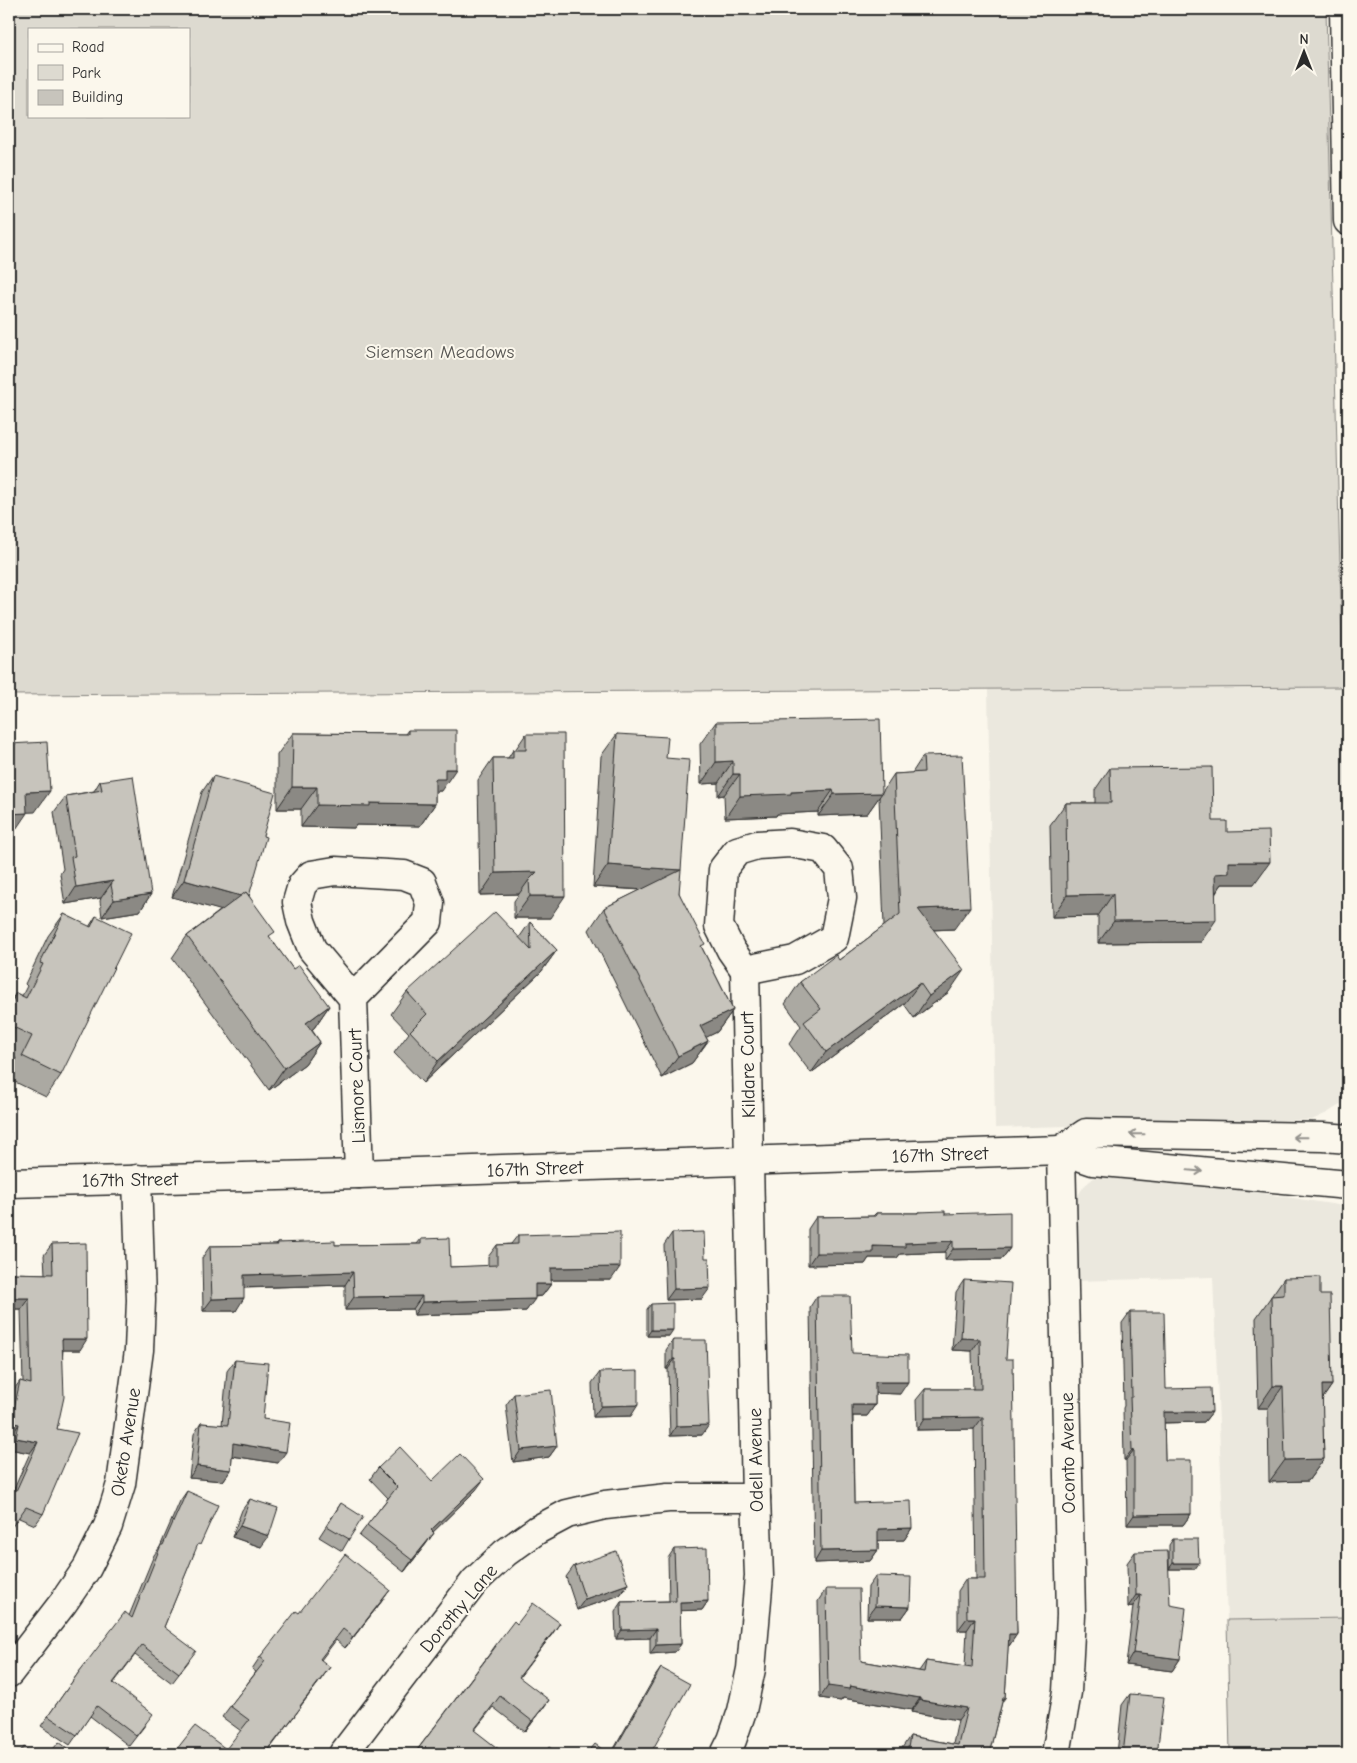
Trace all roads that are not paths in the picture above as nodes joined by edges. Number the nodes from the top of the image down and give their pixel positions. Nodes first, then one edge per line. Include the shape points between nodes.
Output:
1 (1344, 9) edge
2 (1348, 221) edge
3 (745, 970) junction
4 (353, 998) junction
5 (1348, 1139) edge
6 (1061, 1150) junction
7 (748, 1160) junction
8 (359, 1174) junction
9 (137, 1179) junction
10 (9, 1182) edge
11 (1348, 1185) edge
12 (756, 1498) junction
13 (9, 1674) edge
14 (343, 1754) edge
15 (725, 1754) edge
16 (1056, 1754) edge

1 - 2 street
3 - 3 street via 720,926 722,869 737,851 757,845 790,843 823,849 839,869 842,898 834,938 795,960
3 - 7 street, Kildare Court
4 - 4 street via 312,949 301,921 298,902 302,885 311,876 336,871 404,875 422,882 430,903 428,922
4 - 8 street, Lismore Court
5 -> 6 street via 1086,1133
6 - 7 street, 167th Street
6 -> 11 street, 167th Street via 1093,1161
6 - 16 street, Oconto Avenue via 1071,1615 1067,1692
7 - 8 street, 167th Street
7 - 12 street, Odell Avenue
8 - 9 street, 167th Street
9 - 10 street, 167th Street
9 - 13 street, Oketo Avenue via 141,1300 139,1350 121,1484 108,1526 87,1568
12 - 14 street, Dorothy Lane via 668,1498 605,1504 568,1514 537,1530 505,1553 475,1581
12 - 15 street, Odell Avenue via 759,1576 751,1670 742,1711

